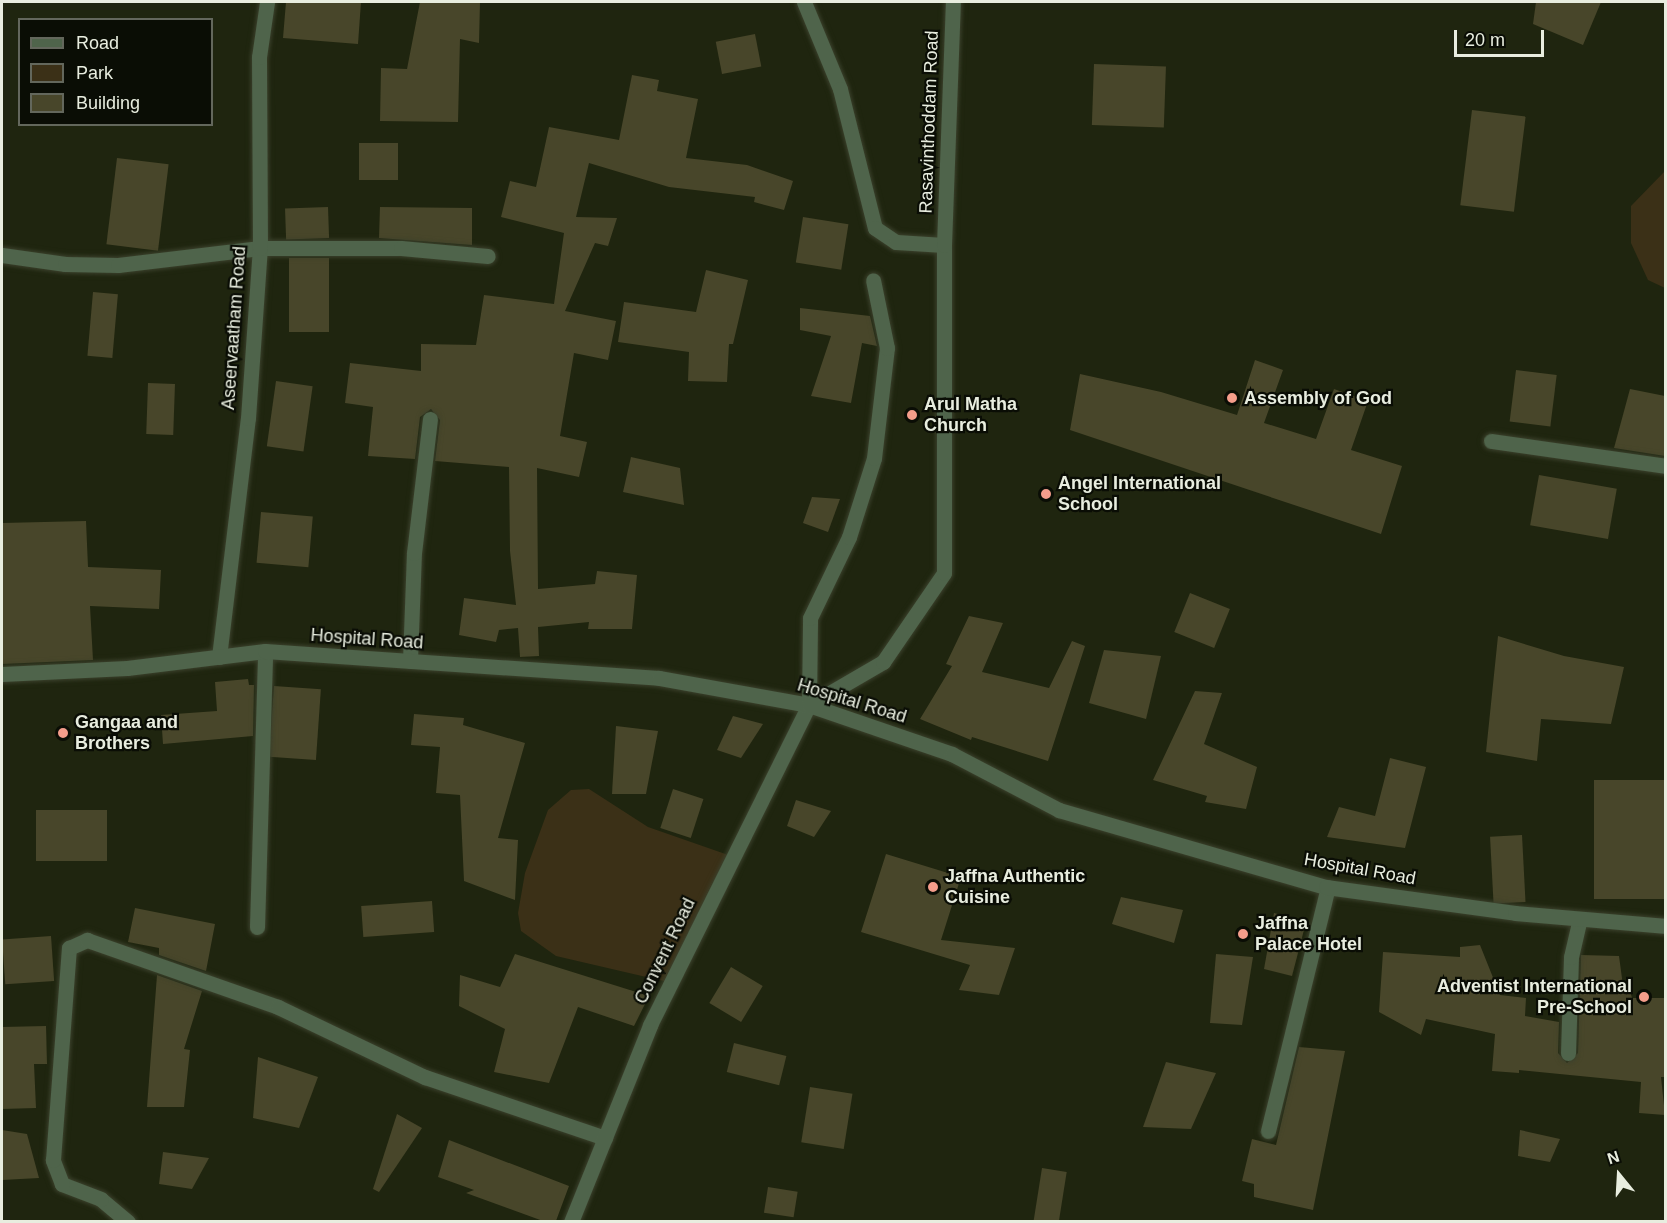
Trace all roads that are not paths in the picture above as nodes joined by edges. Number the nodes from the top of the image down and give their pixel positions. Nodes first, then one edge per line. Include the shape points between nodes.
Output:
1 (267, 2) edge
2 (804, 2) edge
3 (953, 2) edge
4 (944, 244) junction
5 (260, 248) junction
6 (2, 255) edge
7 (488, 256) dead end
8 (873, 280) dead end
9 (430, 419) dead end
10 (1491, 441) dead end
11 (1665, 466) edge
12 (265, 651) junction
13 (219, 657) junction
14 (410, 661) junction
15 (2, 674) edge
16 (809, 705) junction
17 (1328, 887) junction
18 (1580, 919) junction
19 (1665, 926) edge
20 (257, 927) dead end
21 (1568, 1053) dead end
22 (1268, 1131) dead end
23 (605, 1138) junction
24 (128, 1221) edge
25 (571, 1221) edge

1 - 5 street, Aseervaatham Road via 259,57
2 - 4 street via 840,89 875,228 896,242
3 - 4 street, Rasavinthoddam Road
4 - 16 street, Rasavinthoddam Road via 944,573 884,662
5 - 6 street via 118,265 65,264
5 - 7 street via 401,248
5 - 13 street, Aseervaatham Road via 248,418
8 - 16 street via 886,348 875,447 849,537 810,618
9 - 14 street via 414,553
10 - 11 street
12 - 13 street, Hospital Road
12 - 14 street, Hospital Road
12 - 20 street
13 - 15 street, Hospital Road via 127,668
14 - 16 street, Hospital Road via 659,678
16 - 17 street, Hospital Road via 952,754 1059,810
16 - 23 street, Convent Road via 650,1025
17 - 18 street, Hospital Road
17 - 22 street
18 - 19 street, Hospital Road
18 - 21 street via 1571,957
23 - 24 street via 424,1077 278,1007 87,940 69,948 53,1160 62,1184 101,1199
23 - 25 street, Convent Road

